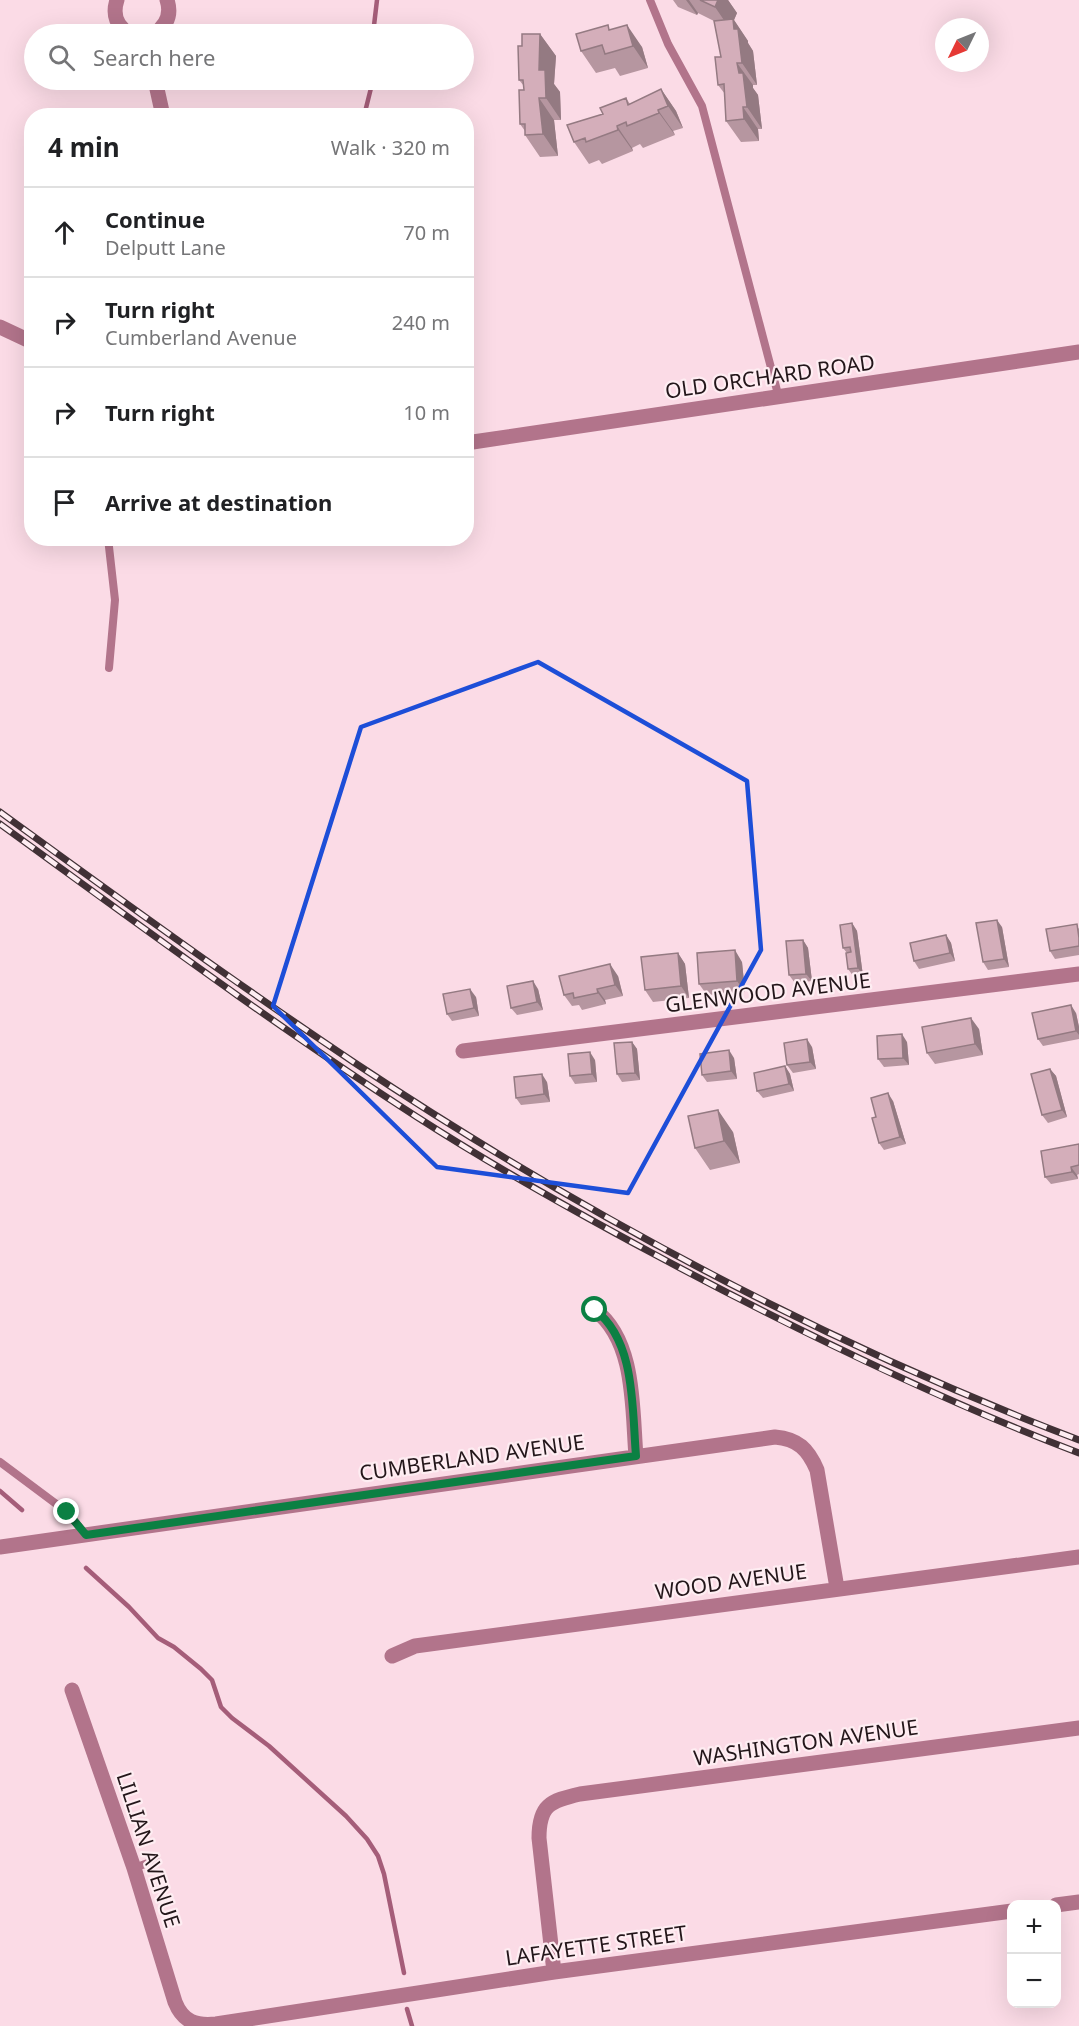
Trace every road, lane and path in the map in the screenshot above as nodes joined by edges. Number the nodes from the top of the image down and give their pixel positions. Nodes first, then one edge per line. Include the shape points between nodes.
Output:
1 (117, 0) edge
2 (167, 0) edge
3 (650, 0) edge
4 (120, 24) edge
5 (164, 24) edge
6 (157, 90) edge
7 (161, 108) edge
8 (0, 327) edge
9 (24, 338) edge
10 (1079, 352) edge
11 (779, 398) junction
12 (474, 441) edge
13 (109, 546) edge
14 (109, 669) dead end
15 (1079, 974) edge
16 (463, 1055) dead end
17 (595, 1310) dead end
18 (636, 1456) junction
19 (0, 1462) edge
20 (86, 1535) junction
21 (0, 1547) edge
22 (1079, 1557) edge
23 (837, 1588) junction
24 (392, 1656) dead end
25 (72, 1690) dead end
26 (1079, 1728) edge
27 (156, 1860) dead end
28 (134, 1868) junction
29 (1079, 1902) edge
30 (1061, 1904) edge
31 (1007, 1912) edge
32 (554, 1972) junction
33 (184, 2024) edge

1 - 4 street
2 - 5 street via 169,13
3 - 11 lane via 668,44 702,106
6 - 7 street
8 - 9 street
10 - 11 street, OLD ORCHARD ROAD
11 - 12 street, OLD ORCHARD ROAD
13 - 14 lane via 115,600
15 - 16 street, GLENWOOD AVENUE
17 - 18 street via 615,1333 626,1364
18 - 20 street, CUMBERLAND AVENUE
18 - 23 street, CUMBERLAND AVENUE via 767,1437 800,1444 819,1478
19 - 20 lane via 67,1512
20 - 21 street, CUMBERLAND AVENUE
22 - 23 street, WOOD AVENUE
23 - 24 street, WOOD AVENUE via 415,1646
25 - 28 street, LILLIAN AVENUE
26 - 32 street, WASHINGTON AVENUE via 580,1794 552,1803 543,1812 539,1829
27 - 28 lane
28 - 33 street, LILLIAN AVENUE
29 - 30 street
31 - 32 street, LAFAYETTE STREET
32 - 33 street, LAFAYETTE STREET via 216,2024

